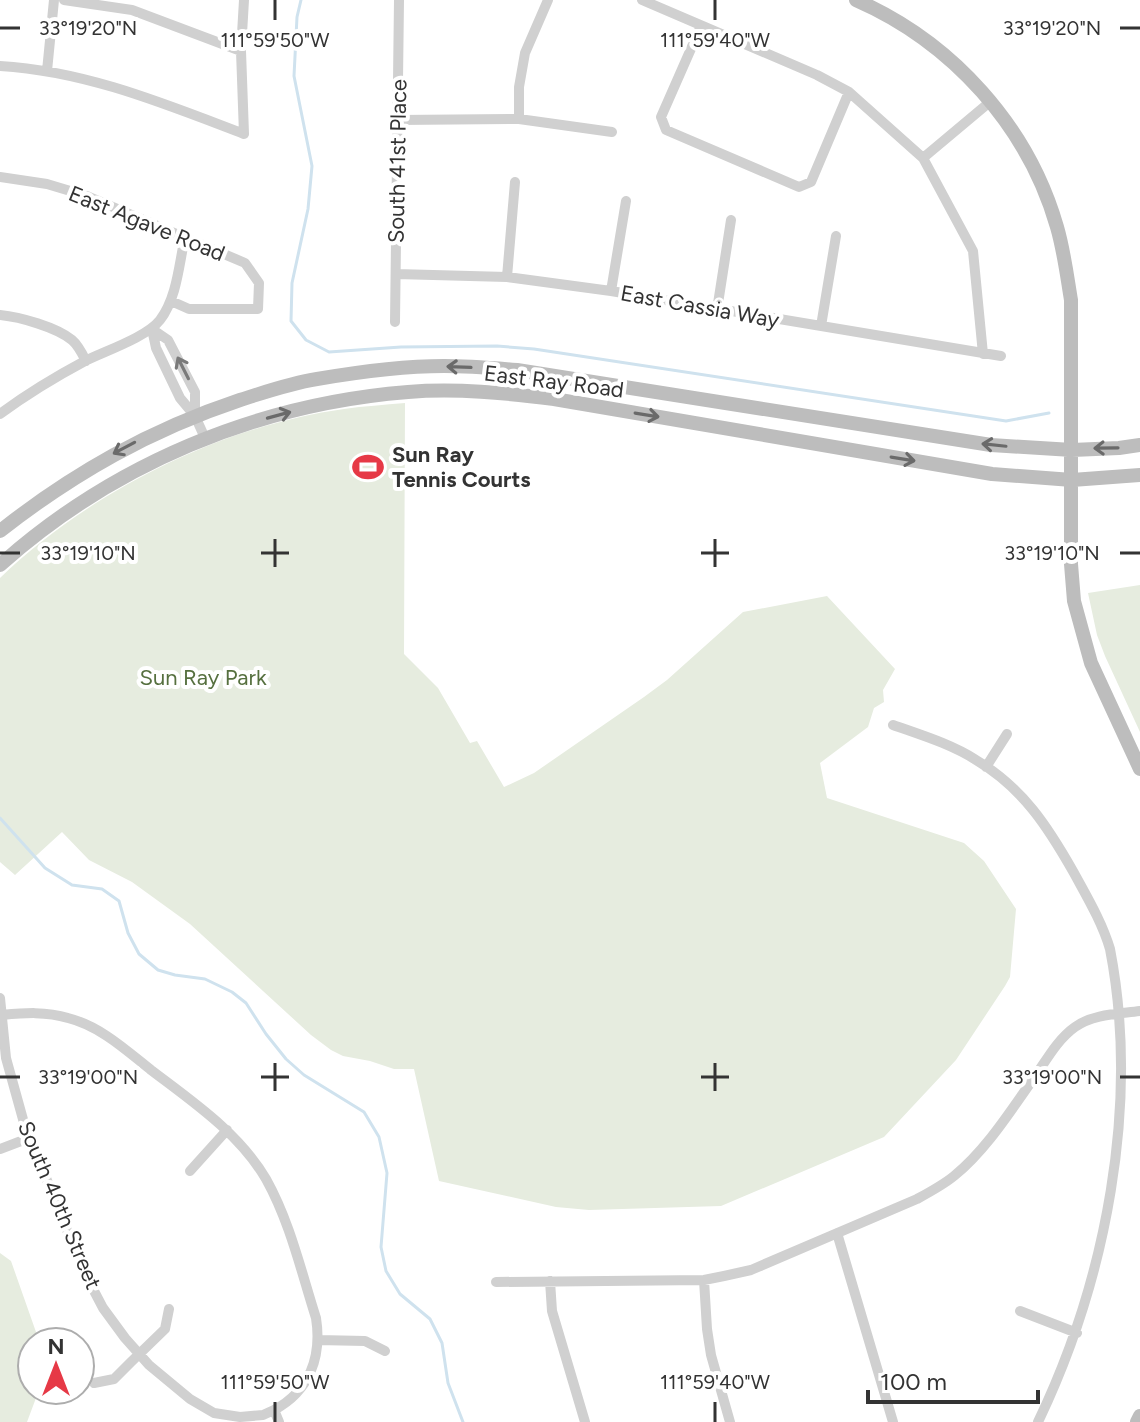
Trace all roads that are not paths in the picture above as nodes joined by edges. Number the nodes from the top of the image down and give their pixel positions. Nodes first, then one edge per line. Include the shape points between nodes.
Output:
1 (54, 0) edge
2 (64, 0) edge
3 (244, 0) edge
4 (399, 0) edge
5 (548, 0) edge
6 (642, 0) edge
7 (856, 0) edge
8 (701, 26) junction
9 (241, 51) junction
10 (0, 66) edge
11 (47, 71) junction
12 (849, 92) junction
13 (991, 101) junction
14 (519, 119) junction
15 (398, 120) junction
16 (612, 132) dead end
17 (923, 158) junction
18 (0, 177) edge
19 (515, 182) dead end
20 (626, 201) dead end
21 (731, 220) dead end
22 (836, 236) dead end
23 (185, 237) junction
24 (396, 274) junction
25 (507, 277) junction
26 (611, 291) junction
27 (171, 301) junction
28 (717, 310) junction
29 (0, 315) edge
30 (395, 322) dead end
31 (821, 326) junction
32 (152, 329) junction
33 (983, 354) junction
34 (1001, 356) dead end
35 (86, 361) junction
36 (785, 413) junction
37 (0, 414) edge
38 (195, 416) junction
39 (782, 437) junction
40 (205, 438) junction
41 (1140, 445) edge
42 (1072, 465) junction
43 (1140, 475) edge
44 (0, 531) edge
45 (1, 561) edge
46 (893, 725) dead end
47 (1007, 734) dead end
48 (986, 767) junction
49 (1140, 769) edge
50 (0, 998) edge
51 (1140, 1011) edge
52 (1125, 1013) junction
53 (1, 1015) edge
54 (227, 1130) junction
55 (29, 1138) junction
56 (0, 1149) edge
57 (190, 1171) dead end
58 (837, 1233) junction
59 (704, 1280) junction
60 (550, 1281) junction
61 (496, 1282) dead end
62 (169, 1309) dead end
63 (1020, 1311) dead end
64 (1077, 1333) junction
65 (318, 1340) junction
66 (385, 1351) dead end
67 (140, 1354) junction
68 (96, 1383) edge
69 (274, 1410) junction
70 (1140, 1416) edge
71 (279, 1422) edge
72 (585, 1422) edge
73 (730, 1422) edge
74 (893, 1422) edge
75 (1038, 1422) edge
76 (1137, 1422) edge

1 - 11 street
2 - 9 street via 132,10
3 - 9 street
4 - 15 street, South 41st Place
5 - 14 street via 525,53
6 - 8 street
7 - 13 main road via 931,44
8 - 12 street
8 - 12 street via 661,117 666,130 799,187 811,182
9 - 11 street via 244,134 127,90
10 - 11 street
12 - 17 street
13 - 17 street
13 - 42 main road via 1034,169 1057,225 1071,300
14 - 15 street
14 - 16 street
15 - 24 street, South 41st Place
17 - 33 street via 973,251
18 - 23 street, East Agave Road via 87,196
19 - 25 street
20 - 26 street
21 - 28 street
22 - 31 street
23 - 27 street
23 - 27 street, East Agave Road via 245,263 259,283 258,309 189,309
24 - 25 street, East Cassia Way
24 - 30 street, South 41st Place
25 - 26 street, East Cassia Way
26 - 28 street, East Cassia Way
27 - 32 street
28 - 31 street, East Cassia Way
29 - 35 street via 25,319 70,339
31 - 33 street, East Cassia Way
32 - 35 street
32 - 38 street via 168,340 195,392
33 - 34 street, East Cassia Way
35 - 37 street
36 -> 38 main road, East Ray Road via 517,370 443,366 313,379
36 - 39 main road
42 -> 36 main road, East Ray Road via 1045,450
38 - 40 street
38 -> 44 main road, East Ray Road via 87,469
40 -> 39 main road, East Ray Road via 317,405 443,391 516,394
39 -> 42 main road, East Ray Road via 992,474
40 - 45 main road, East Ray Road via 101,489
41 -> 42 main road, East Ray Road
42 - 43 main road, East Ray Road
42 - 49 main road via 1072,569 1080,628
46 - 48 street
47 - 48 street
48 - 52 street via 1033,807 1070,866 1109,945
50 - 53 street, South 40th Street
51 - 52 street
52 - 58 street via 1099,1016 1074,1028 956,1175 917,1199
52 - 64 street via 1129,1083 1122,1170
53 - 54 street via 44,1013 81,1022 109,1037
53 - 55 street, South 40th Street via 6,1058
54 - 57 street
54 - 65 street via 256,1163 282,1209
55 - 56 street
55 - 67 street, South 40th Street via 83,1270 103,1308
58 - 59 street via 751,1270
58 - 74 street
59 - 60 street
59 - 73 street via 711,1355
60 - 61 street
60 - 72 street via 552,1311
62 - 67 street via 165,1329
63 - 64 street
64 - 75 street
65 - 66 street via 365,1341
65 - 69 street via 317,1358 307,1378
67 - 68 street via 114,1379
67 - 69 street, South 40th Street via 190,1399 214,1413 240,1417
69 - 71 street
70 - 76 main road

